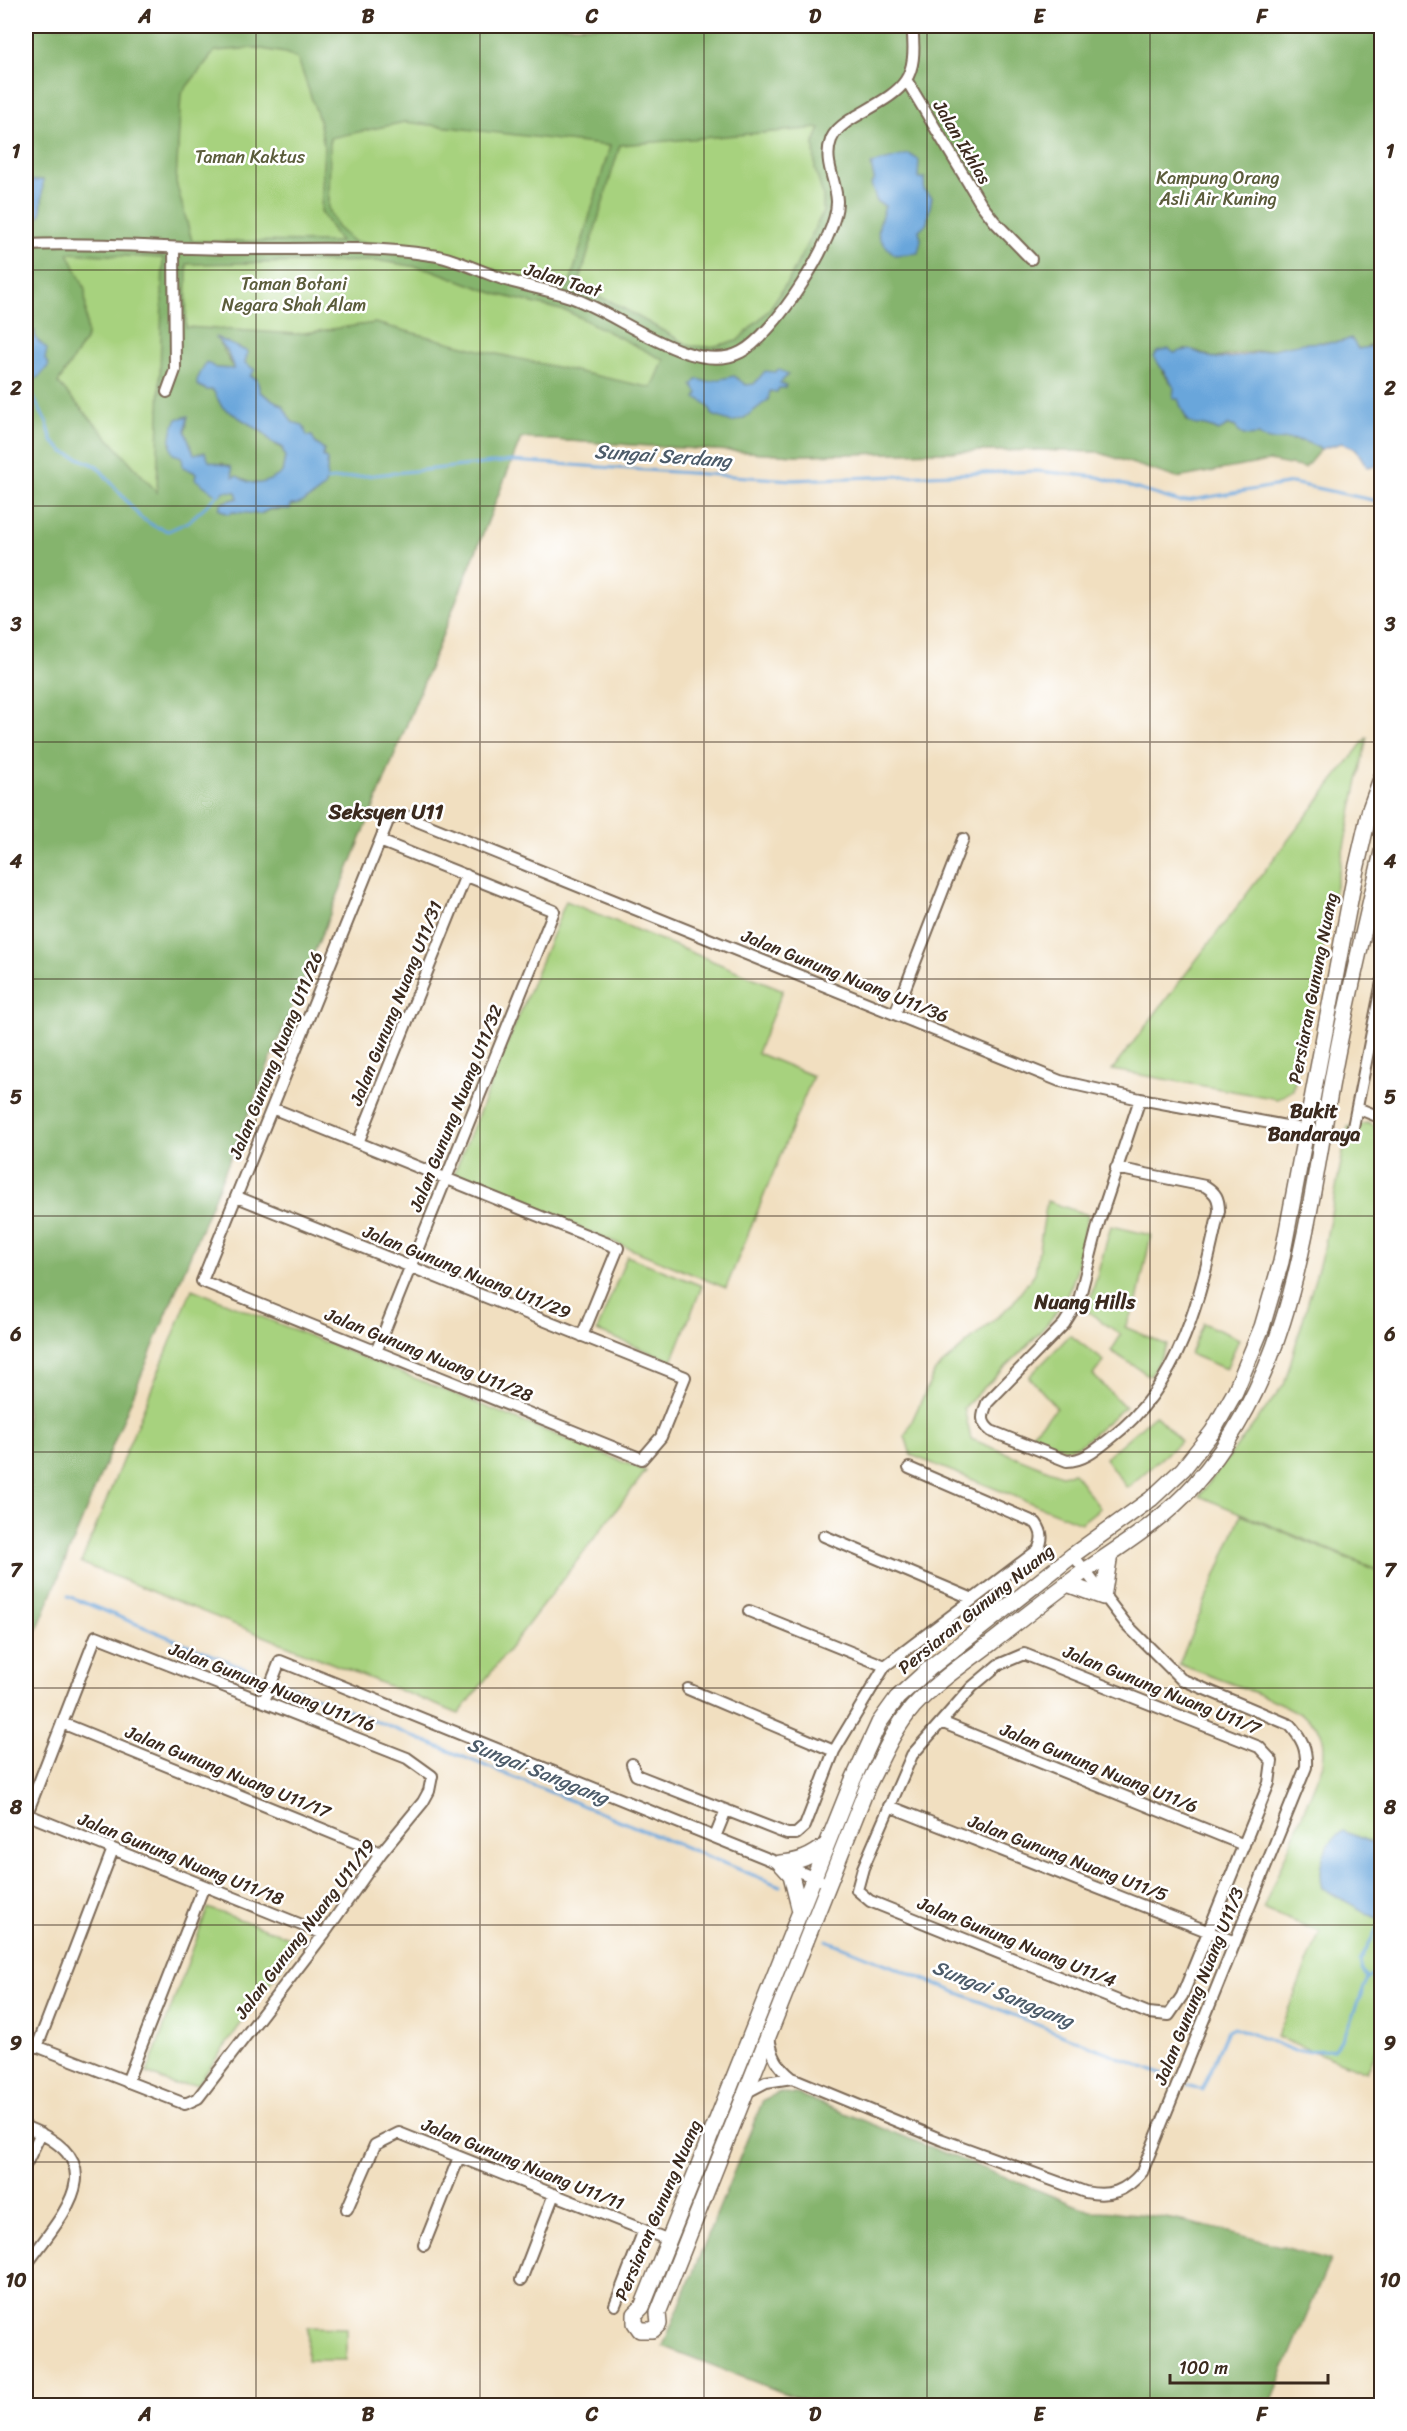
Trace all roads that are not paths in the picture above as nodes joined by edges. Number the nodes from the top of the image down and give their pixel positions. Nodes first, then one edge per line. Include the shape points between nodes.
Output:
1 (912, 26) edge
2 (907, 81) junction
3 (26, 245) edge
4 (174, 248) junction
5 (1031, 259) dead end
6 (167, 392) dead end
7 (1382, 776) edge
8 (963, 839) dead end
9 (380, 841) junction
10 (1382, 852) edge
11 (466, 875) junction
12 (1382, 893) edge
13 (1369, 912) junction
14 (1382, 982) edge
15 (1379, 1008) edge
16 (895, 1014) junction
17 (1140, 1099) junction
18 (272, 1108) junction
19 (1357, 1108) junction
20 (1382, 1118) edge
21 (1353, 1128) dead end
22 (1305, 1129) junction
23 (1324, 1132) junction
24 (358, 1143) junction
25 (1116, 1168) junction
26 (446, 1179) junction
27 (237, 1197) junction
28 (410, 1267) junction
29 (202, 1281) joint
30 (582, 1336) junction
31 (376, 1352) junction
32 (642, 1459) joint
33 (909, 1468) dead end
34 (824, 1536) dead end
35 (1110, 1554) junction
36 (1073, 1556) junction
37 (1085, 1571) junction
38 (1067, 1584) junction
39 (1103, 1597) junction
40 (973, 1599) junction
41 (749, 1611) dead end
42 (885, 1666) junction
43 (688, 1689) dead end
44 (264, 1701) junction
45 (62, 1722) junction
46 (941, 1722) junction
47 (834, 1751) junction
48 (632, 1764) dead end
49 (432, 1776) joint
50 (889, 1806) junction
51 (726, 1810) junction
52 (26, 1815) edge
53 (715, 1838) junction
54 (827, 1845) junction
55 (1244, 1845) junction
56 (113, 1849) junction
57 (381, 1853) junction
58 (780, 1863) junction
59 (814, 1877) junction
60 (829, 1883) junction
61 (204, 1886) junction
62 (800, 1911) junction
63 (1209, 1931) junction
64 (324, 1934) junction
65 (1235, 1942) junction
66 (769, 2035) junction
67 (26, 2042) edge
68 (37, 2047) junction
69 (792, 2078) junction
70 (127, 2082) junction
71 (746, 2093) junction
72 (26, 2127) edge
73 (41, 2133) junction
74 (459, 2157) junction
75 (26, 2164) edge
76 (554, 2194) junction
77 (347, 2209) dead end
78 (644, 2230) junction
79 (669, 2240) junction
80 (424, 2245) dead end
81 (26, 2265) edge
82 (521, 2280) dead end
83 (615, 2304) dead end

1 - 2 street via 912,62
2 - 4 street, Jalan Taat via 899,91 845,123 832,136 829,160 837,200 826,240 776,321 741,352 727,357 687,353 605,310 434,255 356,249
2 - 5 street, Jalan Ikhlas via 981,204
3 - 4 street, Jalan Taat
4 - 6 street via 175,370
7 - 22 street, Persiaran Gunung Nuang via 1355,874
8 - 16 street
9 - 11 street
9 - 16 street, Jalan Gunung Nuang U11/36 via 388,821 405,816
9 - 18 street, Jalan Gunung Nuang U11/26
10 - 13 street, Persiaran Gunung Nuang
11 - 24 street, Jalan Gunung Nuang U11/31
11 - 26 street, Jalan Gunung Nuang U11/32 via 554,910
12 - 13 street
13 - 23 street, Persiaran Gunung Nuang
14 - 15 street
15 - 19 street
16 - 17 street, Jalan Gunung Nuang U11/36 via 1060,1081
17 - 22 street, Jalan Gunung Nuang U11/36
17 - 25 street
18 - 24 street
18 - 27 street, Jalan Gunung Nuang U11/26
19 - 20 street
19 - 21 street
22 - 23 street, Jalan Gunung Nuang U11/36
22 - 36 street, Persiaran Gunung Nuang via 1281,1262 1262,1327 1235,1392 1213,1431 1184,1469 1152,1499
23 - 35 street, Persiaran Gunung Nuang via 1297,1276 1274,1348 1253,1396 1226,1443 1195,1484 1165,1515
24 - 26 street
25 - 25 street via 1076,1306 1064,1324 987,1403 982,1416 991,1431 1067,1461 1090,1454 1115,1435 1156,1391 1196,1309 1219,1211 1215,1192 1205,1186
26 - 28 street, Jalan Gunung Nuang U11/32
26 - 30 street via 618,1248
27 - 28 street, Jalan Gunung Nuang U11/29
27 - 29 street, Jalan Gunung Nuang U11/26
28 - 30 street, Jalan Gunung Nuang U11/29
28 - 31 street, Jalan Gunung Nuang U11/32
29 - 31 street, Jalan Gunung Nuang U11/28
30 - 32 street, Jalan Gunung Nuang U11/29 via 685,1377 661,1437
31 - 32 street, Jalan Gunung Nuang U11/28
33 - 40 street via 1036,1523 1042,1531 1038,1550
34 - 40 street
35 - 37 street, Persiaran Gunung Nuang
35 - 39 street
36 - 37 street, Jalan Gunung Nuang U11/3
36 - 54 street, Persiaran Gunung Nuang via 897,1698 879,1723
37 - 38 street, Persiaran Gunung Nuang
37 - 39 street, Jalan Gunung Nuang U11/3
38 - 39 street
38 - 60 street, Persiaran Gunung Nuang via 914,1707 895,1731 868,1785
39 - 65 street, Jalan Gunung Nuang U11/3 via 1181,1679 1290,1725 1302,1738 1307,1752 1306,1767
40 - 42 street
41 - 42 street
42 - 47 street
43 - 47 street
44 - 45 street, Jalan Gunung Nuang U11/16 via 96,1636
44 - 49 street, Jalan Gunung Nuang U11/16 via 407,1758
44 - 53 street via 280,1661
45 - 52 street
45 - 57 street, Jalan Gunung Nuang U11/17
46 - 50 street via 912,1755
46 - 55 street, Jalan Gunung Nuang U11/6
46 - 55 street, Jalan Gunung Nuang U11/7 via 998,1665 1024,1654 1259,1747 1272,1761 1269,1783
47 - 51 street via 805,1826 796,1834
48 - 51 street via 636,1775
49 - 57 street, Jalan Gunung Nuang U11/19 via 423,1802
50 - 63 street, Jalan Gunung Nuang U11/5
50 - 63 street, Jalan Gunung Nuang U11/4 via 857,1890 870,1901 1148,2013 1169,2015 1182,1996
51 - 53 street
52 - 56 street, Jalan Gunung Nuang U11/18
53 - 58 street
54 - 58 street via 805,1859
54 - 59 street, Persiaran Gunung Nuang
55 - 63 street
56 - 61 street, Jalan Gunung Nuang U11/18
56 - 68 street
57 - 64 street, Jalan Gunung Nuang U11/19
58 - 59 street
58 - 62 street via 791,1875
59 - 60 street
59 - 62 street, Persiaran Gunung Nuang
60 - 66 street, Persiaran Gunung Nuang
61 - 64 street, Jalan Gunung Nuang U11/18
61 - 70 street
62 - 79 street, Persiaran Gunung Nuang
63 - 65 street, Jalan Gunung Nuang U11/5
64 - 70 street, Jalan Gunung Nuang U11/19 via 198,2098 185,2104
65 - 69 street, Jalan Gunung Nuang U11/3 via 1142,2172 1122,2191 1099,2195 1085,2192 940,2139
66 - 69 street, Jalan Gunung Nuang U11/3 via 778,2067
66 - 71 street, Persiaran Gunung Nuang
67 - 68 street
68 - 70 street
69 - 71 street via 766,2082
71 - 79 street, Persiaran Gunung Nuang via 658,2313 659,2324 644,2332 635,2323 635,2314 642,2307
72 - 73 street
73 - 75 street
73 - 81 street via 67,2150 77,2166 76,2182 67,2205
74 - 76 street, Jalan Gunung Nuang U11/11
74 - 77 street, Jalan Gunung Nuang U11/11 via 399,2133 375,2145
74 - 80 street
76 - 78 street, Jalan Gunung Nuang U11/11
76 - 82 street
78 - 79 street, Jalan Gunung Nuang U11/11
78 - 83 street

